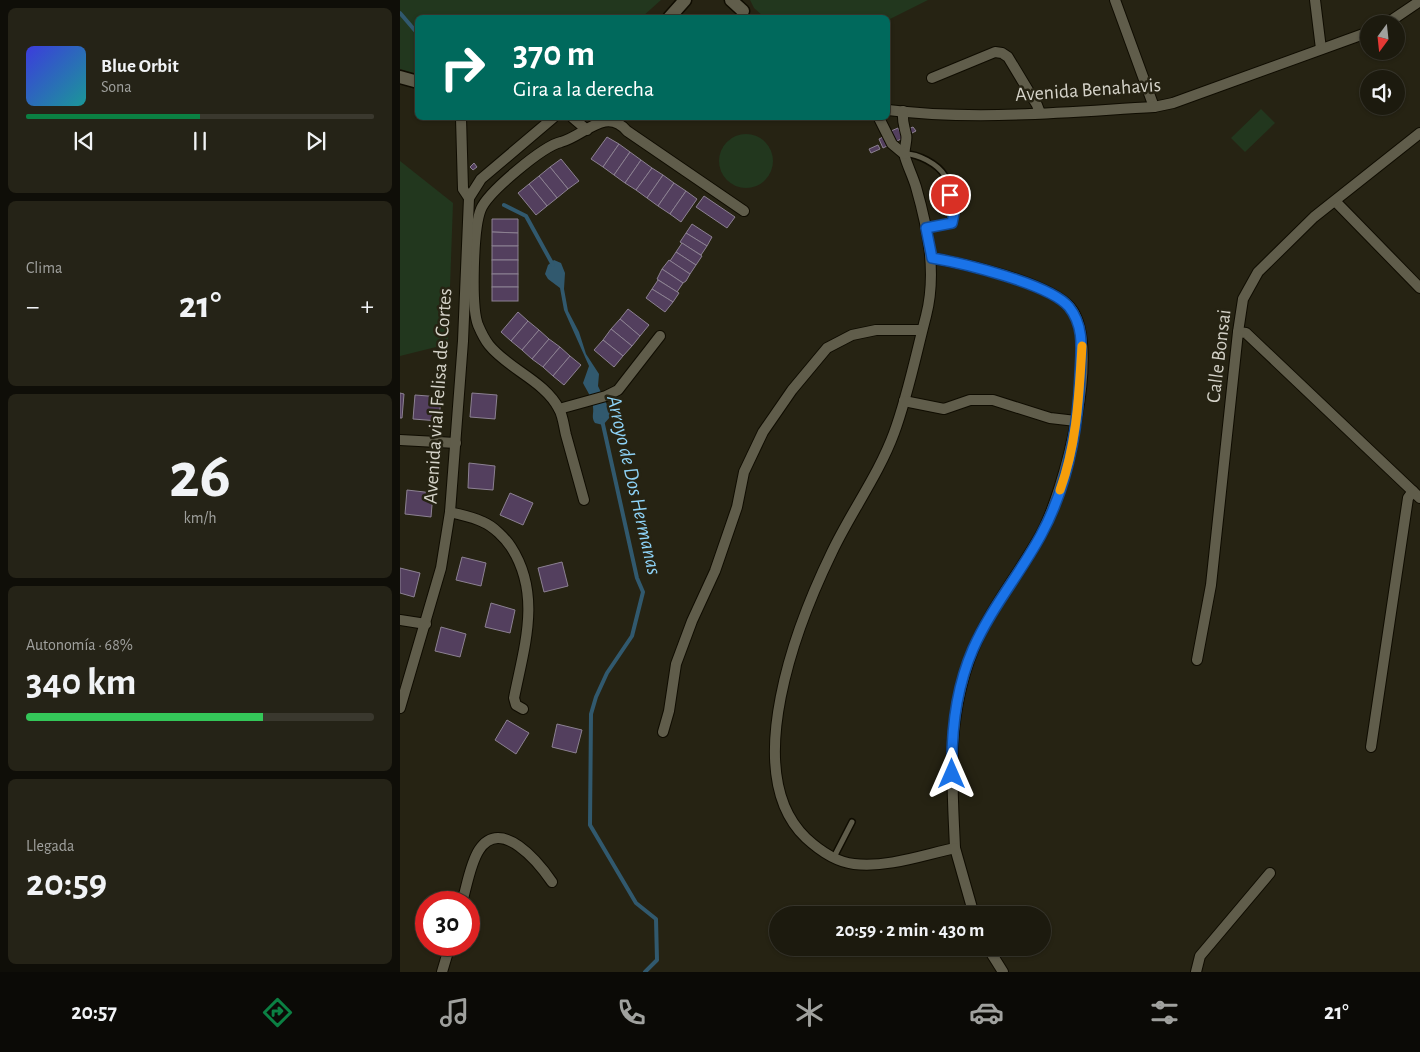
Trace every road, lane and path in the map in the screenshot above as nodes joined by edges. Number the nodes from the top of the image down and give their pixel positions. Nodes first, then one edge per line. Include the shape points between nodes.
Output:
1 (685, 0) edge
2 (730, 0) edge
3 (1115, 0) edge
4 (1315, 0) edge
5 (1420, 1) edge
6 (745, 9) edge
7 (672, 15) edge
8 (1399, 15) edge
9 (1360, 35) edge
10 (1321, 49) junction
11 (400, 77) edge
12 (932, 78) dead end
13 (415, 81) edge
14 (1154, 107) junction
15 (890, 110) edge
16 (903, 112) junction
17 (1040, 113) junction
18 (461, 120) edge
19 (552, 120) edge
20 (575, 120) edge
21 (880, 120) edge
22 (586, 130) junction
23 (1420, 133) edge
24 (904, 154) junction
25 (469, 198) junction
26 (1335, 201) junction
27 (744, 211) dead end
28 (926, 228) junction
29 (932, 258) junction
30 (1420, 288) edge
31 (921, 330) junction
32 (1238, 332) junction
33 (660, 336) dead end
34 (904, 401) junction
35 (559, 409) junction
36 (1076, 422) junction
37 (400, 440) edge
38 (456, 444) junction
39 (1417, 495) edge
40 (584, 500) dead end
41 (450, 512) junction
42 (400, 620) edge
43 (426, 624) junction
44 (1197, 660) dead end
45 (400, 708) edge
46 (523, 709) dead end
47 (662, 732) dead end
48 (1371, 747) dead end
49 (852, 822) dead end
50 (955, 848) junction
51 (834, 857) junction
52 (1270, 873) dead end
53 (552, 882) dead end
54 (465, 891) edge
55 (971, 906) edge
56 (447, 956) edge
57 (993, 956) edge
58 (442, 972) edge
59 (1003, 972) edge
60 (1196, 972) edge

1 - 7 street
2 - 6 street
3 - 14 street
4 - 10 street
5 - 8 street
9 - 10 street, Avenida Benahavis
10 - 14 street, Avenida Benahavis
11 - 13 street
12 - 17 street via 995,52 1002,53 1008,57
14 - 17 street, Avenida Benahavis
15 - 16 street, Avenida Benahavis
16 - 17 street, Avenida Benahavis
16 - 24 street via 907,136
18 - 25 street via 463,189
19 - 25 street via 482,179
20 - 22 street
21 - 24 street via 892,144
22 - 27 street via 604,120 617,122
22 - 35 street via 572,139 554,144 489,195 477,224 474,300 478,325 489,345 546,393
23 - 26 street, Calle Bonsai
24 - 28 street
24 - 28 lane via 913,153 945,176 954,220 950,225
25 - 38 street, Avenida vial Felisa de Cortes
26 - 30 street
26 - 32 street, Calle Bonsai via 1287,241 1258,272 1243,299
28 - 29 street
29 - 31 street via 929,296
29 - 36 street via 996,273 1051,294 1067,305 1081,329
31 - 34 street
31 - 47 street via 891,329 852,335 827,348 763,432 744,472 737,507 715,571 676,664 669,711
32 - 39 street via 1246,333
32 - 44 street, Calle Bonsai via 1211,585
33 - 35 street via 618,390
34 - 36 street via 944,409 970,400 987,400
34 - 51 street via 889,444 831,554 794,645 778,710 775,751 780,794 800,832 817,848
35 - 40 street
36 - 50 street via 1071,452 1052,511 973,650 960,692 952,735
37 - 38 street
38 - 41 street, Avenida vial Felisa de Cortes
39 - 48 street via 1408,498
41 - 43 street, Avenida vial Felisa de Cortes via 441,568
41 - 46 street via 484,522 496,531 508,542 524,572 530,611 514,698 516,705
42 - 43 street
43 - 45 street, Avenida vial Felisa de Cortes
49 - 51 lane
50 - 51 street via 873,865 852,864
50 - 55 street
52 - 60 street via 1200,956
53 - 54 street via 519,846 508,840 492,840 483,844 476,856
56 - 58 street
57 - 59 street

